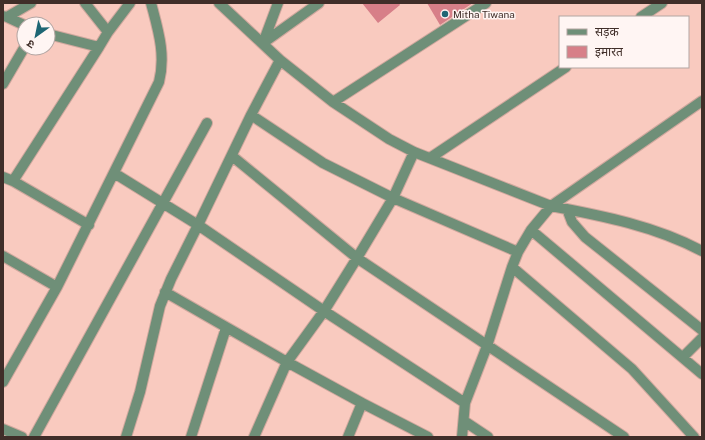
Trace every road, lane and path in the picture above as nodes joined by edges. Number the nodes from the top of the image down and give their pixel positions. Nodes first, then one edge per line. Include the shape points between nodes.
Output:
1 (31, 3) edge
2 (85, 3) edge
3 (130, 3) edge
4 (151, 3) edge
5 (219, 3) edge
6 (278, 3) edge
7 (319, 3) edge
8 (486, 3) edge
9 (662, 3) edge
10 (5, 16) edge
11 (642, 16) edge
12 (16, 21) edge
13 (108, 32) junction
14 (56, 36) edge
15 (263, 43) junction
16 (99, 47) junction
17 (19, 56) edge
18 (280, 60) junction
19 (565, 68) edge
20 (3, 84) edge
21 (702, 101) edge
22 (333, 102) junction
23 (251, 115) junction
24 (207, 123) dead end
25 (414, 152) junction
26 (232, 156) junction
27 (430, 158) junction
28 (114, 173) junction
29 (3, 177) edge
30 (13, 181) junction
31 (393, 198) junction
32 (163, 202) junction
33 (552, 206) junction
34 (566, 209) junction
35 (89, 225) junction
36 (198, 225) junction
37 (531, 230) junction
38 (702, 251) edge
39 (518, 252) junction
40 (3, 256) edge
41 (357, 258) junction
42 (512, 267) junction
43 (57, 287) junction
44 (165, 292) junction
45 (324, 311) junction
46 (226, 328) junction
47 (702, 330) edge
48 (702, 338) edge
49 (487, 346) junction
50 (682, 357) junction
51 (287, 362) junction
52 (702, 374) edge
53 (3, 382) edge
54 (362, 403) junction
55 (465, 403) junction
56 (464, 421) junction
57 (3, 429) edge
58 (22, 437) edge
59 (34, 437) edge
60 (126, 437) edge
61 (191, 437) edge
62 (254, 437) edge
63 (348, 437) edge
64 (428, 437) edge
65 (462, 437) edge
66 (488, 437) edge
67 (624, 437) edge
68 (694, 437) edge

1 - 10 street
2 - 13 street
3 - 13 street
4 - 28 street via 162,46 162,70 159,82
5 - 15 street
6 - 15 street
7 - 15 street
8 - 22 street
9 - 11 street
10 - 12 street
13 - 16 street
14 - 16 street
15 - 18 street
16 - 30 street
17 - 20 street
18 - 22 street
18 - 23 street
19 - 27 street
21 - 33 street
22 - 25 street via 389,139
23 - 26 street
23 - 31 street via 323,164
24 - 32 street
25 - 27 street
25 - 31 street
26 - 36 street
26 - 41 street
27 - 33 street
28 - 32 street
28 - 35 street
29 - 30 street
30 - 35 street
31 - 39 street
31 - 41 street
32 - 36 street
32 - 59 street
33 - 34 street
33 - 37 street
34 - 38 street via 624,221
34 - 47 street via 572,222 585,237
35 - 43 street
36 - 44 street
36 - 45 street
37 - 39 street
37 - 50 street
39 - 42 street
40 - 43 street
41 - 45 street
41 - 49 street
42 - 49 street
42 - 68 street via 632,369
43 - 53 street
44 - 46 street
44 - 60 street
45 - 51 street
45 - 55 street
46 - 51 street
46 - 61 street
48 - 50 street
49 - 55 street
49 - 67 street
50 - 52 street
51 - 54 street
51 - 62 street
54 - 63 street
54 - 64 street
55 - 56 street
56 - 65 street
56 - 66 street
57 - 58 street

